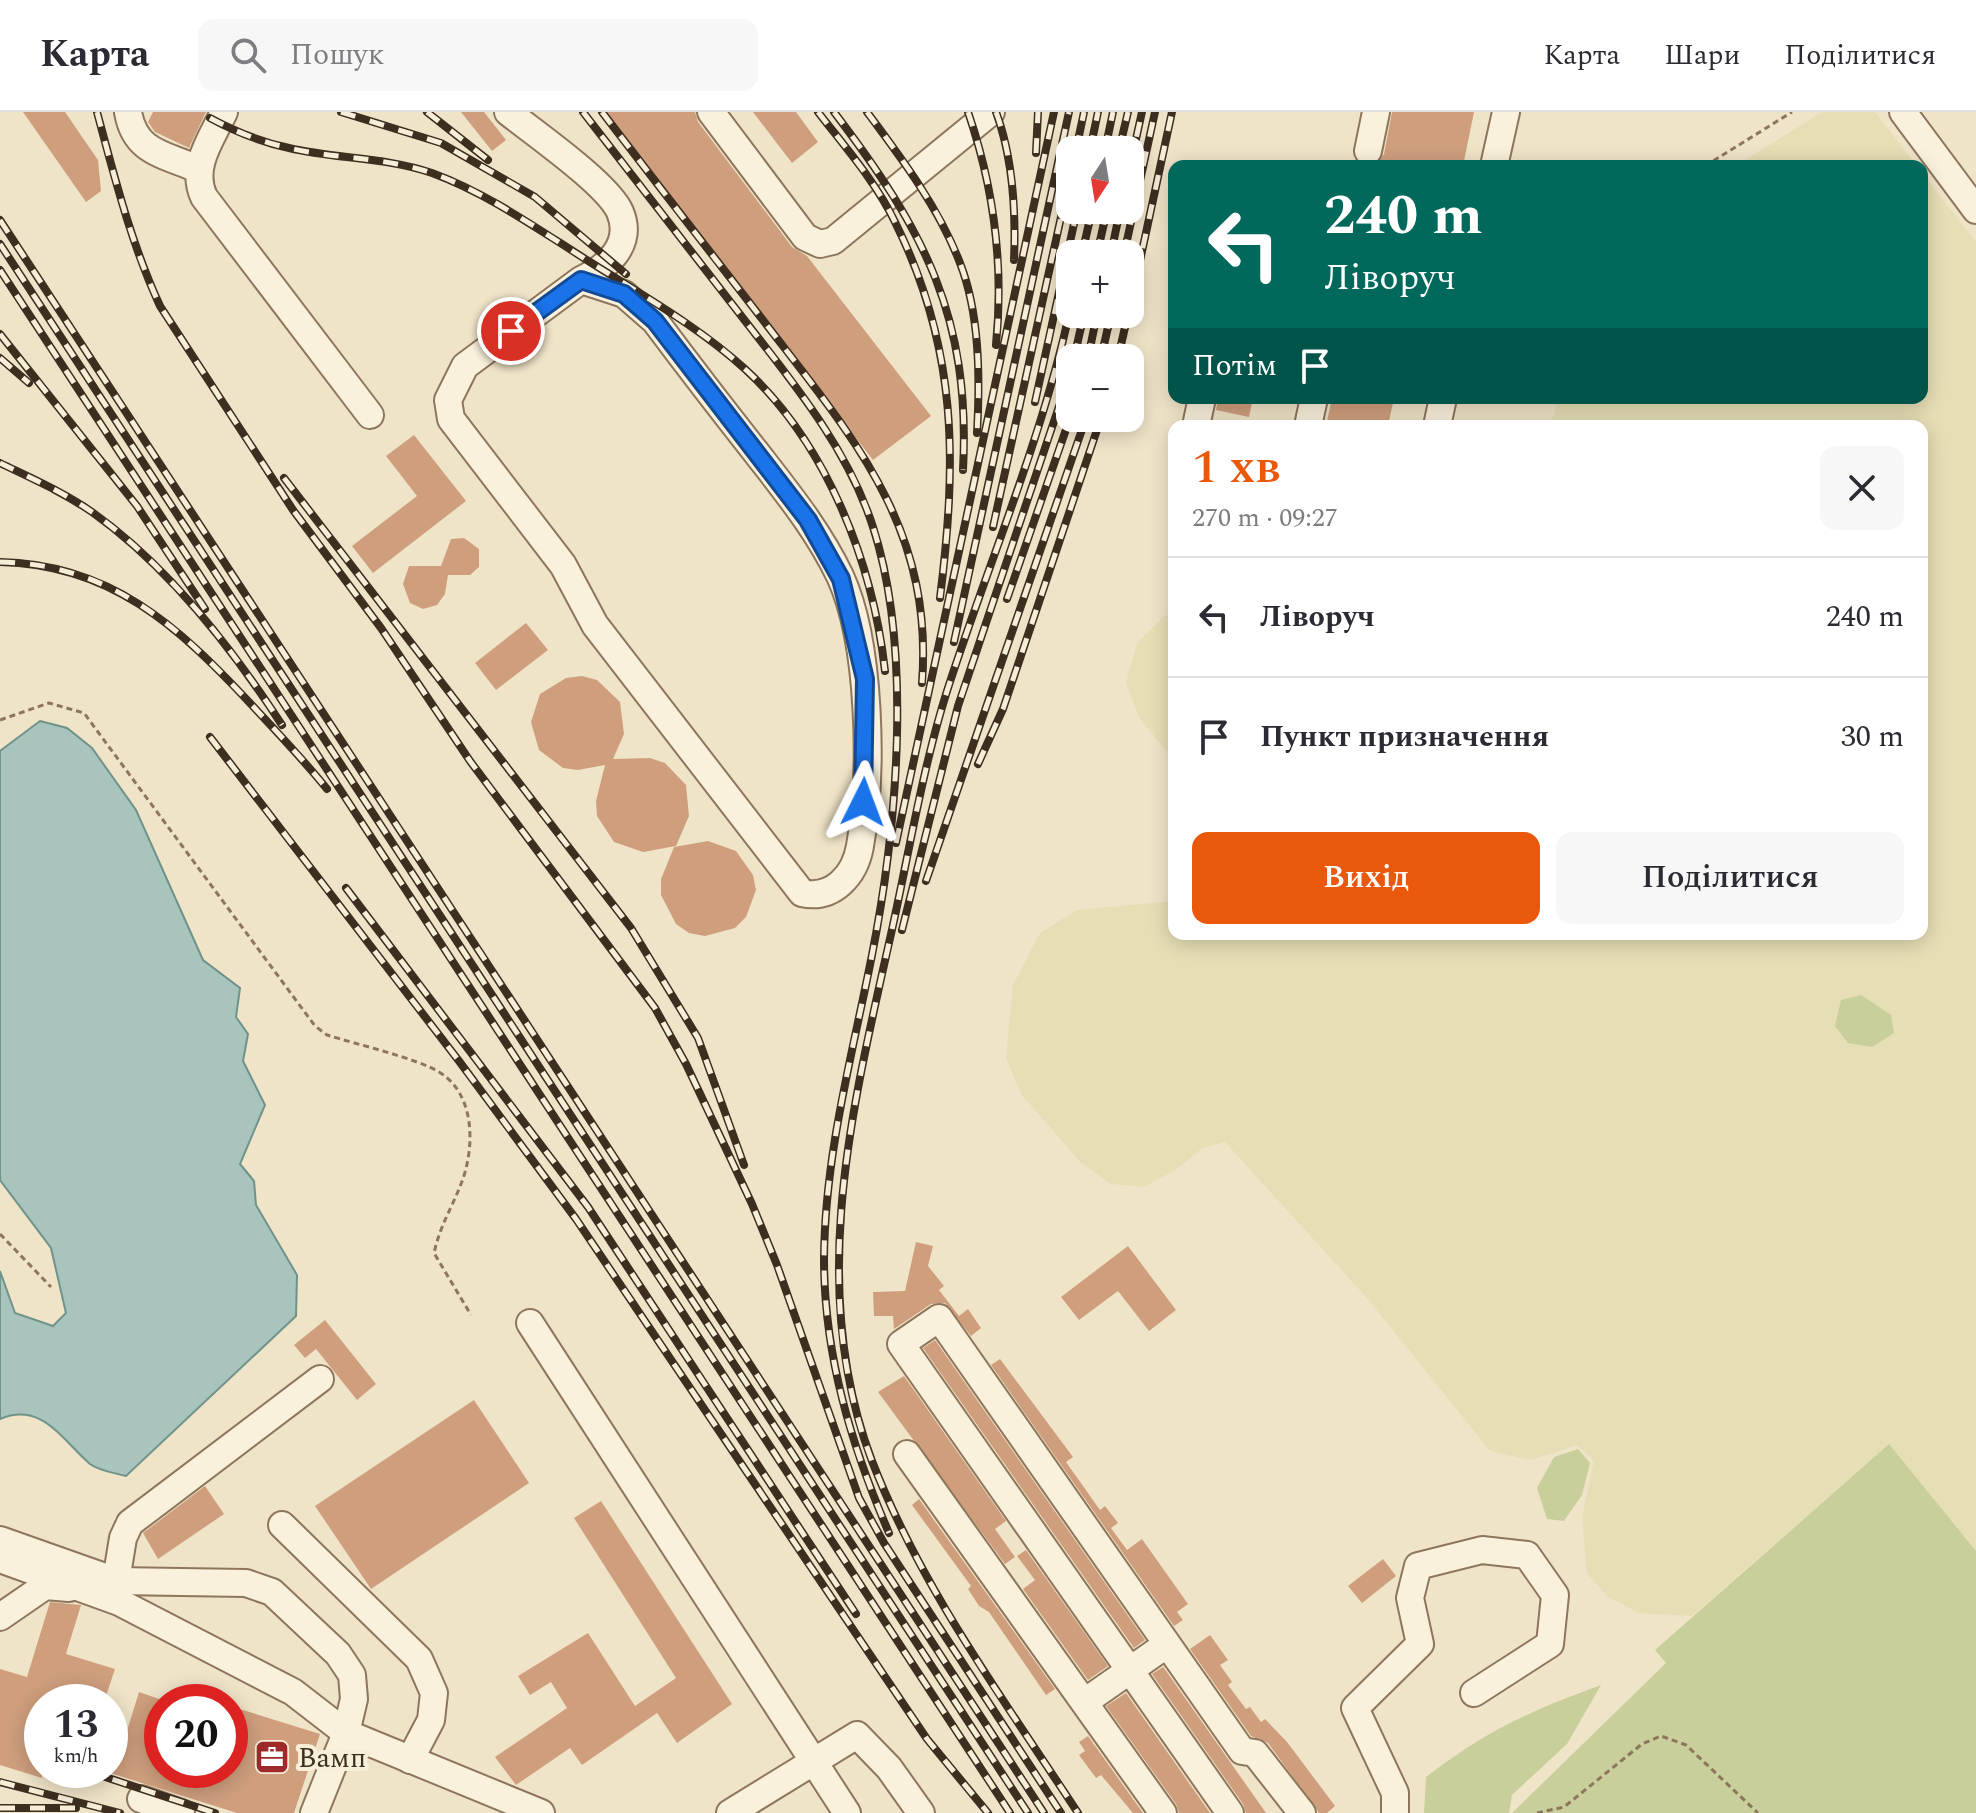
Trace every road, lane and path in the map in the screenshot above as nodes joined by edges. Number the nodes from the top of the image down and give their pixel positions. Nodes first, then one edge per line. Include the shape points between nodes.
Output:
1 (128, 112) edge
2 (224, 112) edge
3 (508, 112) edge
4 (711, 112) edge
5 (991, 112) edge
6 (1376, 112) edge
7 (1506, 112) edge
8 (1792, 112) edge
9 (1903, 112) edge
10 (1368, 151) dead end
11 (1495, 160) edge
12 (1715, 160) edge
13 (198, 169) junction
14 (1976, 210) edge
15 (581, 280) junction
16 (370, 415) dead end
17 (0, 720) edge
18 (0, 1234) edge
19 (51, 1287) dead end
20 (471, 1315) dead end
21 (530, 1323) dead end
22 (320, 1379) dead end
23 (907, 1454) dead end
24 (282, 1525) dead end
25 (0, 1540) edge
26 (0, 1559) edge
27 (116, 1581) junction
28 (85, 1589) junction
29 (0, 1617) edge
30 (1166, 1645) junction
31 (1130, 1671) junction
32 (1474, 1693) dead end
33 (1086, 1701) junction
34 (346, 1733) junction
35 (410, 1760) junction
36 (816, 1763) junction
37 (141, 1799) dead end
38 (181, 1813) edge
39 (314, 1813) edge
40 (541, 1813) edge
41 (730, 1813) edge
42 (847, 1813) edge
43 (921, 1813) edge
44 (1163, 1813) edge
45 (1230, 1813) edge
46 (1302, 1813) edge
47 (1395, 1813) edge
48 (1537, 1813) edge
49 (1758, 1813) edge

1 - 13 street via 131,132 140,144
2 - 13 street
3 - 15 street via 599,186 620,212 622,235 611,262
4 - 5 street via 805,237 820,244 833,241
6 - 10 street
7 - 11 street
8 - 12 path
9 - 14 street
13 - 16 street via 204,197
15 - 15 street via 624,294 655,321 808,520 841,579 867,708 858,858 832,890 815,896 802,893 595,625 563,565 451,419 448,400 465,366
17 - 20 path via 49,703 84,713 315,1026 327,1035 439,1072 456,1088 469,1117 470,1148 434,1253
18 - 19 path
21 - 36 street
22 - 27 street via 130,1523
23 - 33 street
24 - 35 street via 419,1659 434,1693 431,1720
25 - 27 street
26 - 28 street
27 - 34 street via 246,1583 272,1592 338,1654 352,1675 354,1699
28 - 29 street via 45,1586
28 - 34 street via 293,1692
30 - 31 street
30 - 31 street via 939,1318 901,1344
30 - 46 street via 1242,1751 1255,1753
31 - 33 street
31 - 45 street
32 - 47 street via 1550,1644 1555,1595 1527,1555 1482,1550 1418,1566 1410,1598 1420,1644 1355,1708 1395,1793
33 - 44 street
34 - 35 street
34 - 39 street
35 - 40 street
36 - 41 street
36 - 42 street
36 - 43 street via 857,1735
37 - 38 street
48 - 49 path via 1564,1807 1642,1744 1661,1736 1686,1745

